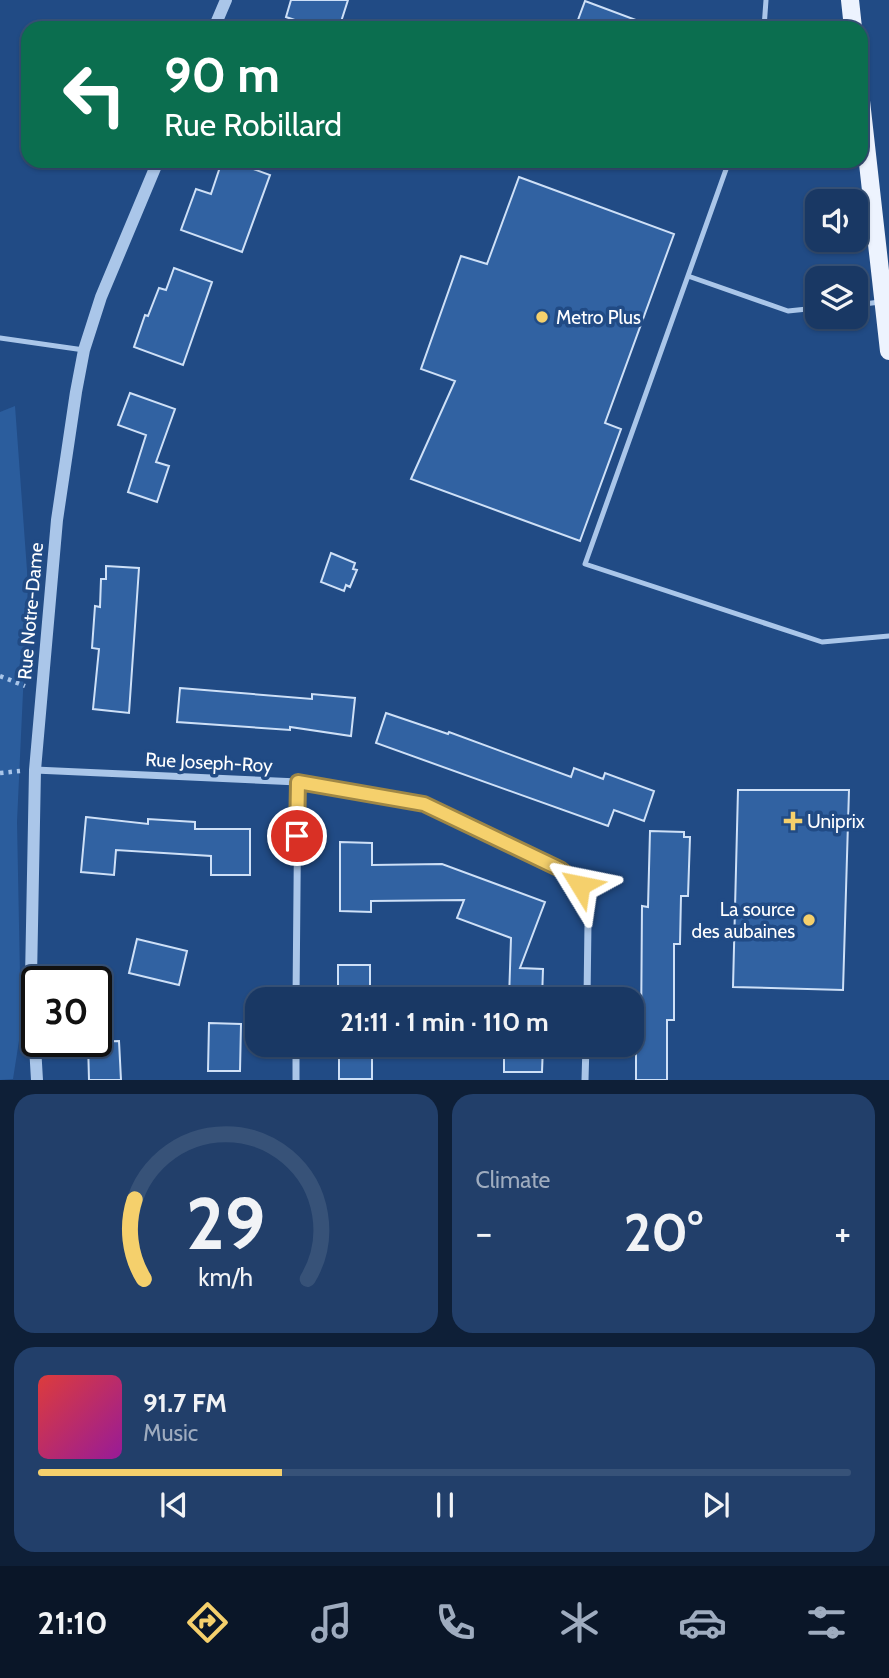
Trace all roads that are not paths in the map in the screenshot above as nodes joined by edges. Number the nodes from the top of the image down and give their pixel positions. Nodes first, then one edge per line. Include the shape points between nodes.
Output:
1 (226, 0) edge
2 (766, 0) edge
3 (850, 0) edge
4 (217, 21) edge
5 (764, 21) edge
6 (852, 21) edge
7 (868, 162) edge
8 (155, 168) edge
9 (727, 168) edge
10 (688, 276) junction
11 (884, 302) junction
12 (868, 303) edge
13 (805, 309) edge
14 (0, 338) edge
15 (84, 349) junction
16 (889, 351) edge
17 (889, 636) edge
18 (35, 770) junction
19 (298, 782) junction
20 (296, 987) edge
21 (587, 987) edge
22 (296, 1057) edge
23 (586, 1057) edge
24 (37, 1080) edge
25 (296, 1080) edge
26 (585, 1080) edge

1 - 4 street
2 - 5 lane
3 - 6 main road
7 - 11 main road
8 - 15 street, Rue Notre-Dame via 104,288
9 - 10 lane
10 - 13 lane via 788,311
10 - 17 lane via 584,564 822,642
11 - 12 lane
11 - 16 main road
14 - 15 lane
15 - 18 street, Rue Notre-Dame via 57,520
18 - 19 street, Rue Joseph-Roy
18 - 24 street, Rue Notre-Dame via 31,978
19 - 20 street
19 - 21 street, Rue Joseph-Roy via 424,804 560,869 580,885 588,923
22 - 25 street
23 - 26 street

